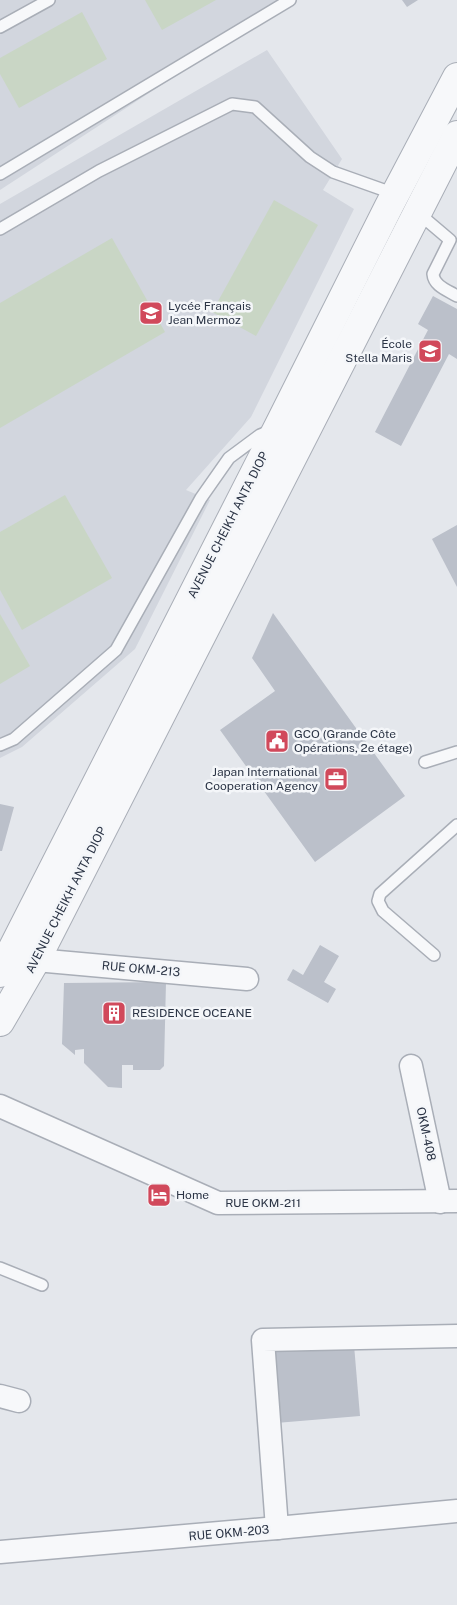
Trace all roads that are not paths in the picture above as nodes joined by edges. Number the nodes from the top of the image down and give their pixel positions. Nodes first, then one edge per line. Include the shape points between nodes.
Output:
1 (49, 0) edge
2 (290, 0) edge
3 (0, 27) edge
4 (457, 77) edge
5 (457, 135) edge
6 (0, 174) edge
7 (395, 194) junction
8 (417, 212) junction
9 (0, 229) edge
10 (454, 243) edge
11 (457, 296) edge
12 (278, 428) junction
13 (0, 745) edge
14 (457, 752) edge
15 (425, 762) dead end
16 (457, 825) edge
17 (434, 956) dead end
18 (36, 960) junction
19 (0, 973) edge
20 (246, 979) dead end
21 (0, 1022) edge
22 (411, 1066) dead end
23 (0, 1106) edge
24 (448, 1201) edge
25 (0, 1268) edge
26 (42, 1285) dead end
27 (457, 1336) edge
28 (457, 1511) edge
29 (277, 1528) junction
30 (0, 1552) edge

1 - 3 lane
2 - 6 lane
4 - 7 street, AVENUE CHEIKH ANTA DIOP
5 - 8 street, AVENUE CHEIKH ANTA DIOP
7 - 9 lane via 333,172 310,157 255,107 232,104 99,171
7 - 12 street, AVENUE CHEIKH ANTA DIOP
8 - 10 lane
8 - 18 street, AVENUE CHEIKH ANTA DIOP
10 - 11 lane via 433,274 436,283
12 - 13 lane via 260,435 229,458 201,498 116,650 14,739
12 - 19 street, AVENUE CHEIKH ANTA DIOP
14 - 15 lane
16 - 17 lane via 380,894 378,901 383,910
18 - 20 street, RUE OKM-213
18 - 21 street, AVENUE CHEIKH ANTA DIOP
22 - 24 street, OKM-408
23 - 24 street, RUE OKM-211 via 218,1202
25 - 26 lane
27 - 29 street via 263,1340
28 - 29 street, RUE OKM-203
29 - 30 street, RUE OKM-203

